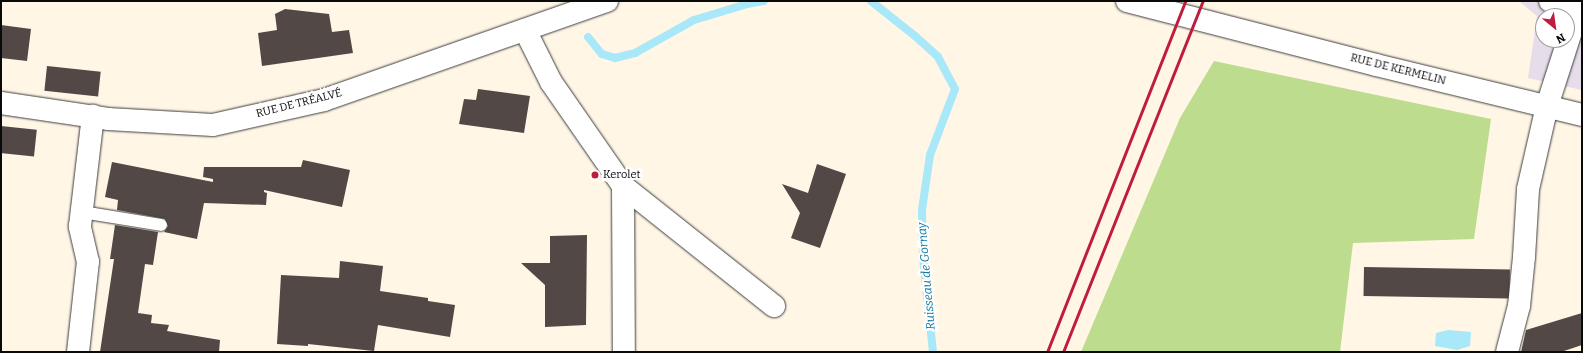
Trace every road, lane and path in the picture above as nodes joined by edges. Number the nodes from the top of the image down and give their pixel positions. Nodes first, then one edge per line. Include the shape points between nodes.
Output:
1 (607, 1) edge
2 (1127, 1) edge
3 (1550, 1) edge
4 (1579, 12) edge
5 (525, 30) junction
6 (1, 103) edge
7 (1547, 106) junction
8 (1582, 115) edge
9 (93, 116) junction
10 (623, 186) junction
11 (82, 212) junction
12 (161, 225) dead end
13 (774, 306) dead end
14 (78, 352) edge
15 (624, 352) edge
16 (1507, 352) edge

1 - 5 street, RUE DE TRÉALVÉ
2 - 7 street, RUE DE KERMELIN
3 - 4 street
4 - 7 street
5 - 9 street, RUE DE TRÉALVÉ via 324,100 213,125
5 - 10 street via 551,82
6 - 9 street, RUE DE TRÉALVÉ
7 - 8 street, RUE DE KERMELIN
7 - 16 street via 1528,189 1519,306
9 - 11 street
10 - 13 street
10 - 15 street
11 - 12 lane
11 - 14 street via 80,226 88,262

